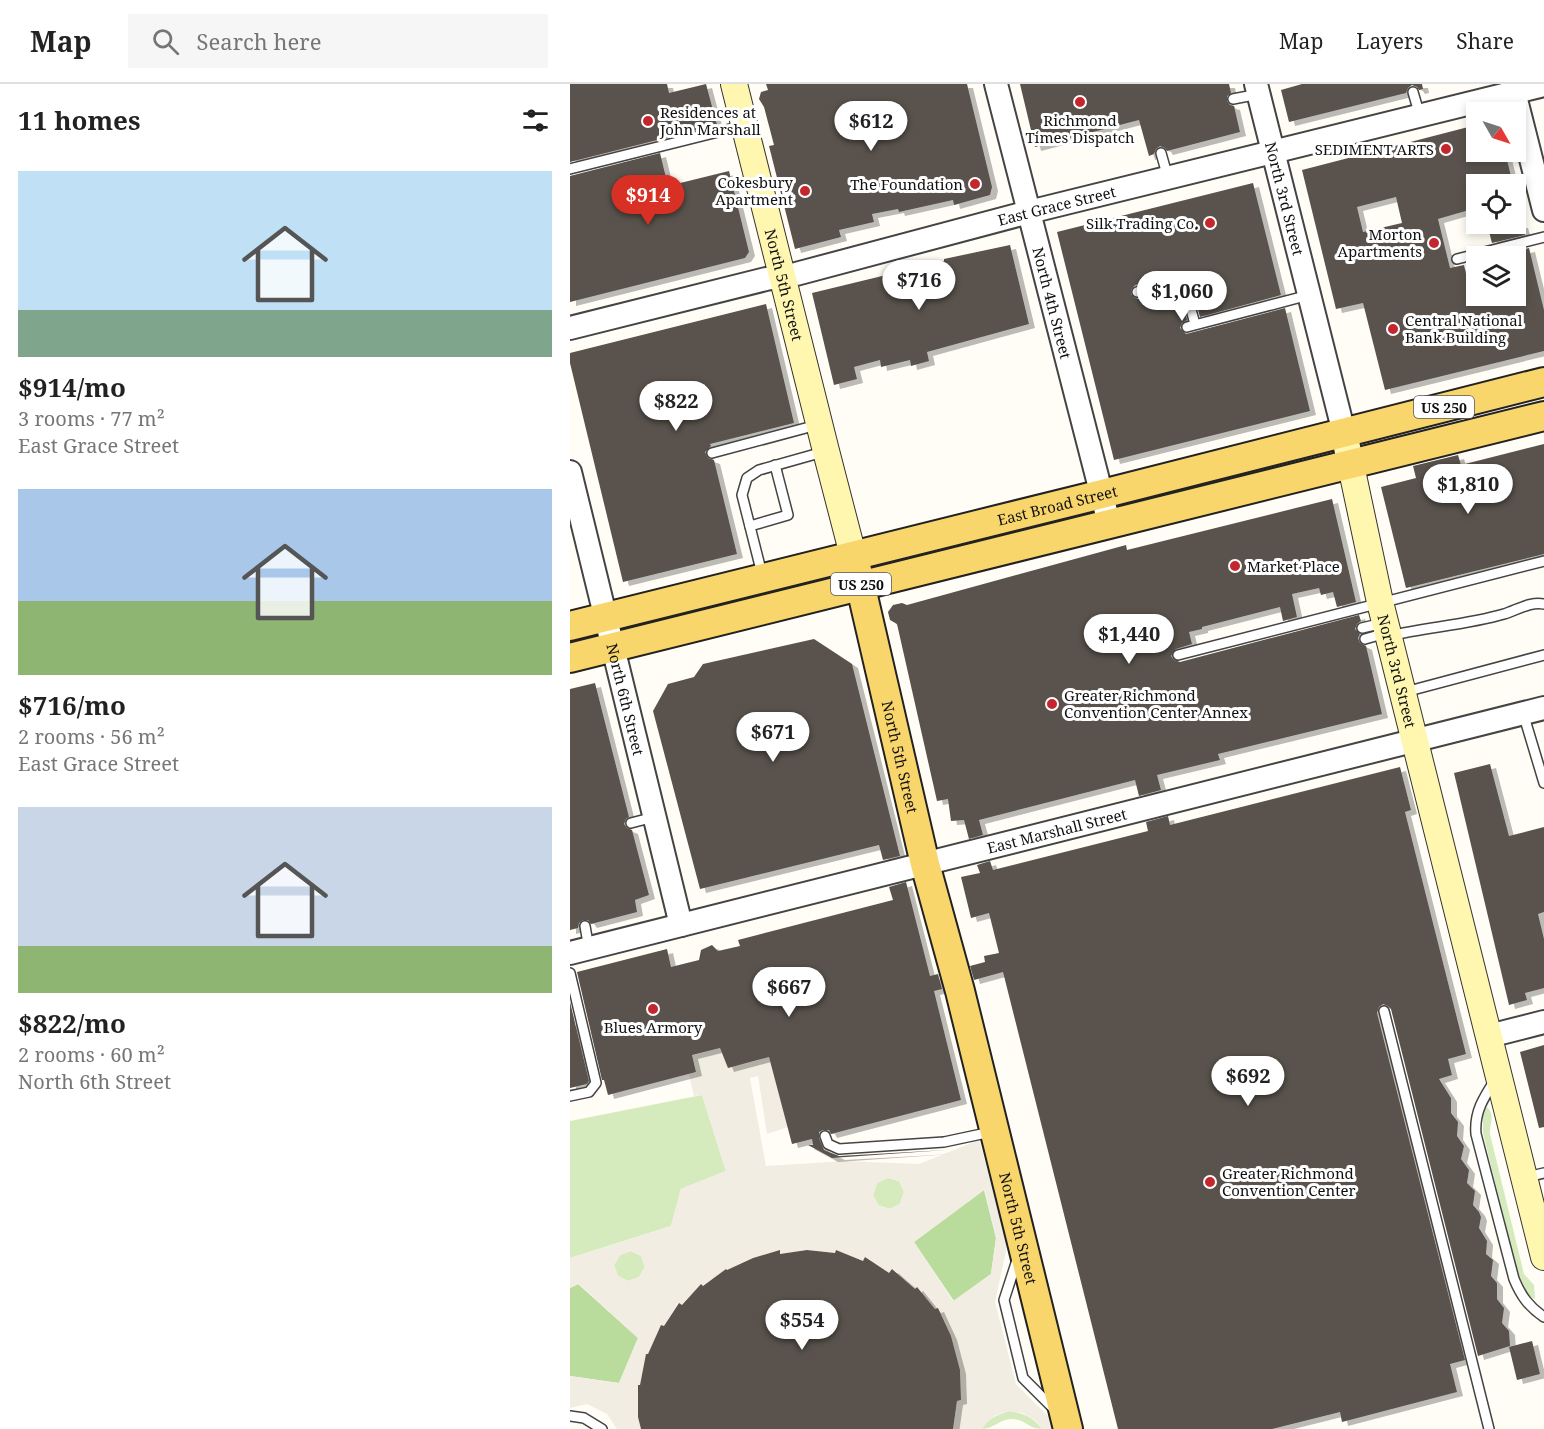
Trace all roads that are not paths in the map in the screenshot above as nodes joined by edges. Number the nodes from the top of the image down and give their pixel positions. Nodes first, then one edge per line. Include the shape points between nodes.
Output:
1 (734, 84) edge
2 (996, 84) edge
3 (1544, 85) edge
4 (1513, 88) edge
5 (1257, 89) edge
6 (1413, 92) dead end
7 (1233, 99) dead end
8 (1420, 116) junction
9 (744, 125) junction
10 (1161, 153) dead end
11 (1274, 153) junction
12 (570, 169) edge
13 (1168, 178) junction
14 (1544, 210) edge
15 (1029, 212) junction
16 (1544, 237) edge
17 (1457, 259) dead end
18 (782, 276) junction
19 (1137, 292) dead end
20 (1309, 295) junction
21 (570, 328) edge
22 (1544, 382) edge
23 (1544, 416) edge
24 (819, 425) junction
25 (1344, 433) junction
26 (826, 451) junction
27 (712, 453) dead end
28 (1351, 463) junction
29 (775, 465) junction
30 (570, 472) edge
31 (1102, 494) junction
32 (574, 508) edge
33 (1109, 523) junction
34 (750, 526) junction
35 (854, 555) junction
36 (1544, 561) edge
37 (763, 577) junction
38 (861, 584) junction
39 (1544, 604) edge
40 (605, 616) junction
41 (570, 626) edge
42 (1378, 627) junction
43 (613, 646) junction
44 (1178, 655) dead end
45 (1544, 655) edge
46 (570, 658) edge
47 (1403, 693) junction
48 (1534, 711) edge
49 (1415, 741) junction
50 (1544, 783) edge
51 (654, 817) junction
52 (631, 823) dead end
53 (925, 864) junction
54 (681, 925) junction
55 (585, 926) dead end
56 (579, 951) edge
57 (570, 973) edge
58 (1384, 1011) dead end
59 (1544, 1022) edge
60 (1489, 1036) junction
61 (1498, 1075) junction
62 (570, 1096) edge
63 (994, 1131) junction
64 (825, 1136) dead end
65 (1534, 1175) edge
66 (1544, 1257) edge
67 (1544, 1317) edge
68 (570, 1416) edge
69 (1067, 1425) edge
70 (602, 1429) edge
71 (1489, 1429) edge

1 - 9 main road, North 5th Street
2 - 15 street, North 4th Street
3 - 4 street, East Grace Street
4 - 8 street, East Grace Street
4 - 14 street
5 - 7 lane
5 - 11 street, North 3rd Street
6 - 8 lane
8 - 11 street, East Grace Street
9 - 12 lane
9 - 18 main road, North 5th Street
10 - 13 lane
11 - 13 street, East Grace Street
11 - 20 street, North 3rd Street
13 - 15 street, East Grace Street
15 - 18 street, East Grace Street
15 - 31 street, North 4th Street
16 - 17 lane
18 - 21 street, East Grace Street
18 - 24 main road, North 5th Street
19 - 20 lane via 1183,281 1191,326
20 - 25 street, North 3rd Street
22 - 25 main road, East Broad Street / US 250
23 - 28 main road, East Broad Street / US 250
24 - 26 main road, North 5th Street
24 - 27 lane
25 - 28 main road, North 3rd Street
25 - 31 main road, East Broad Street / US 250
26 - 29 lane
26 - 35 main road, North 5th Street
28 - 33 main road, East Broad Street / US 250
28 - 42 main road, North 3rd Street
29 - 34 lane via 759,470 743,486
29 - 34 lane via 788,515
30 - 32 street, North 6th Street
31 - 33 street, North 4th Street
31 - 35 main road, East Broad Street / US 250
32 - 40 street, North 6th Street
33 - 38 main road, East Broad Street / US 250
34 - 37 lane
35 - 37 main road, East Broad Street / US 250
35 - 38 main road, North 5th Street
36 - 42 lane
37 - 40 main road, East Broad Street / US 250
38 - 43 main road, East Broad Street / US 250
38 - 53 main road, North 5th Street
39 - 42 lane via 1537,602 1463,624 1412,630
40 - 41 main road, East Broad Street / US 250
40 - 43 street, North 6th Street
42 - 44 lane
42 - 47 main road, North 3rd Street
43 - 46 main road, East Broad Street / US 250
43 - 51 street, North 6th Street
45 - 47 lane
47 - 49 main road, North 3rd Street
48 - 49 street, East Marshall Street
48 - 50 lane
49 - 53 street, East Marshall Street
49 - 60 main road, North 3rd Street
51 - 52 lane
51 - 54 street, North 6th Street
53 - 54 street, East Marshall Street
53 - 63 main road, North 5th Street
54 - 56 street, East Marshall Street
55 - 56 lane
57 - 62 lane via 596,1083 590,1092
58 - 71 lane
59 - 60 street
60 - 61 main road, North 3rd Street
61 - 65 main road, North 3rd Street
61 - 67 lane via 1481,1102 1476,1134 1514,1279 1521,1295
63 - 64 lane via 944,1142 839,1149 828,1143
63 - 69 main road, North 5th Street
65 - 66 main road, North 3rd Street
68 - 70 lane via 584,1418

